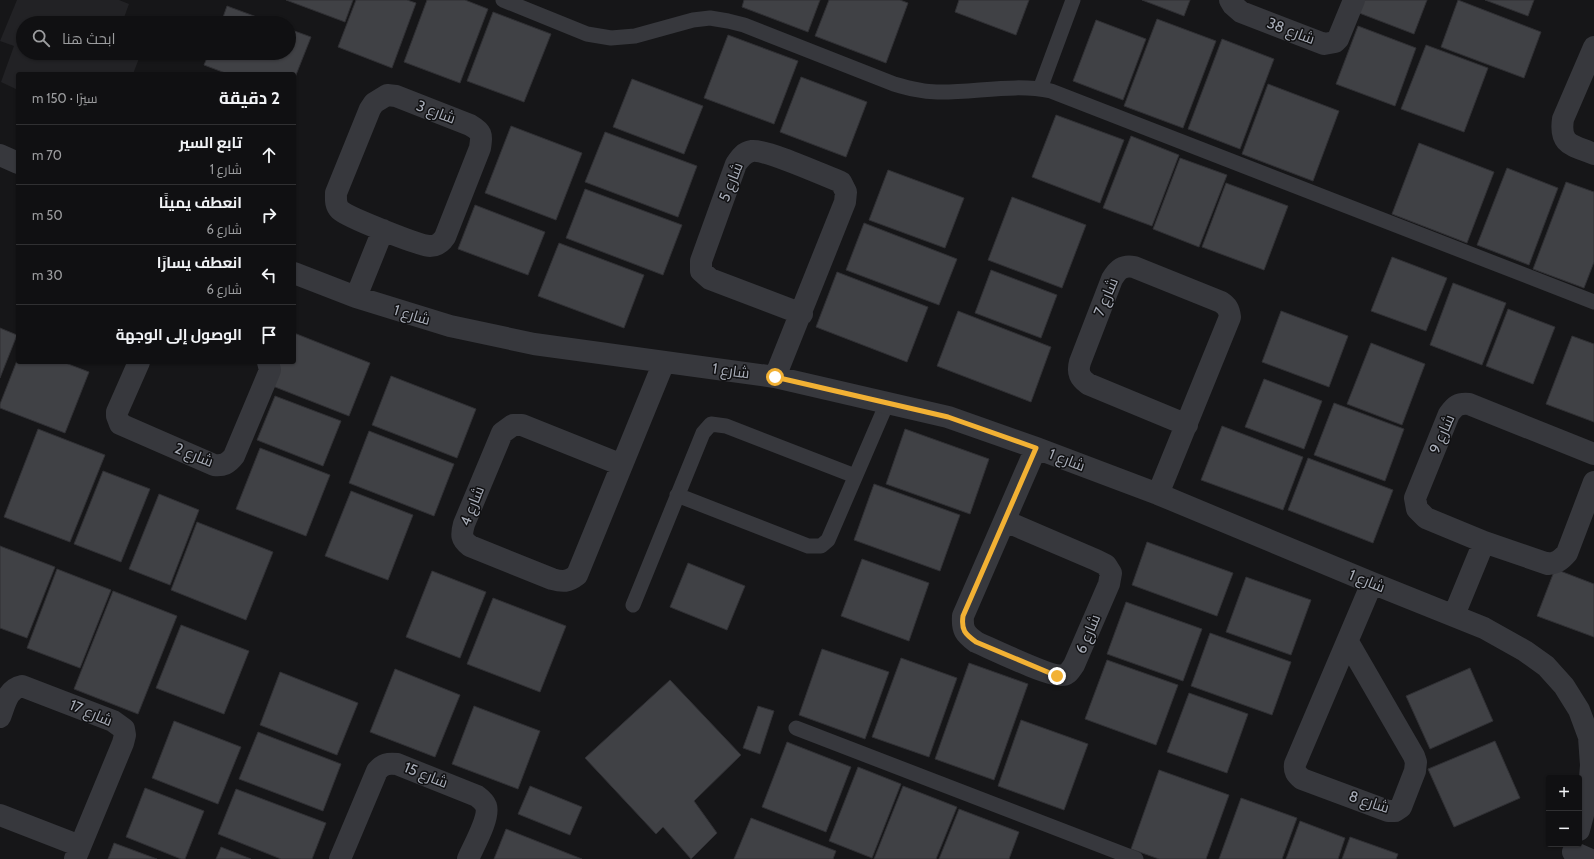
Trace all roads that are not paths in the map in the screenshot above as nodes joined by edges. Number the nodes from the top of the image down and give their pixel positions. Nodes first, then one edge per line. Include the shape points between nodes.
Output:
1 (503, 0) edge
2 (1073, 0) edge
3 (1230, 0) edge
4 (1354, 0) edge
5 (1594, 47) edge
6 (1040, 89) junction
7 (1594, 154) edge
8 (0, 155) edge
9 (16, 162) edge
10 (383, 230) junction
11 (296, 274) edge
12 (356, 297) junction
13 (1594, 302) edge
14 (802, 314) junction
15 (664, 362) junction
16 (138, 364) edge
17 (268, 364) edge
18 (775, 377) junction
19 (887, 403) junction
20 (1187, 425) junction
21 (1036, 448) junction
22 (1594, 454) edge
23 (622, 465) junction
24 (855, 476) junction
25 (1594, 482) edge
26 (1158, 494) junction
27 (677, 495) junction
28 (1006, 521) junction
29 (1484, 542) junction
30 (1372, 583) junction
31 (633, 605) dead end
32 (1454, 615) junction
33 (1348, 642) junction
34 (0, 717) edge
35 (796, 728) dead end
36 (0, 815) edge
37 (1582, 819) edge
38 (78, 852) edge
39 (340, 859) edge
40 (468, 859) edge
41 (1136, 859) edge

1 - 6 lane via 587,34 611,38 635,36 693,20 728,20 914,90 935,92
2 - 6 lane
3 - 4 street, شارع 38 via 1241,12 1329,44 1335,42 1340,35
5 - 7 street via 1563,119 1562,128 1562,134 1569,144
6 - 13 lane via 1069,98
8 - 9 street
10 - 10 street, شارع 3 via 341,211 336,199 336,193 374,103 387,96 396,96 470,125 479,131 482,137 480,148 441,242 436,246 421,245
10 - 12 street
11 - 12 street, شارع 1
12 - 15 street, شارع 1 via 457,328 534,344
14 - 14 street, شارع 5 via 845,202 846,192 841,182 770,154 755,150 748,152 741,156 736,164 701,261 701,271 710,279
14 - 18 street, شارع 5
15 - 18 street, شارع 1
15 - 23 street, شارع 4
16 - 17 street, شارع 2 via 117,412 120,424 220,466 230,462 234,456 270,370
18 - 19 street, شارع 1
19 - 21 street, شارع 1 via 948,417
19 - 24 lane
20 - 20 street, شارع 7 via 1228,324 1229,310 1221,302 1126,266 1117,271 1112,279 1078,368 1081,379
20 - 26 street, شارع 7
21 - 26 street, شارع 1
21 - 28 street, شارع 6
22 - 29 street, شارع 9 via 1469,404 1460,403 1455,406 1449,414 1415,498 1415,504 1426,518
23 - 23 street, شارع 4 via 577,575 571,580 564,582 552,579 464,542 461,533 464,524 502,433 513,425 522,425
24 - 27 lane via 828,540 821,546 808,546
24 - 27 lane via 726,426 711,424 703,433
25 - 29 street, شارع 9 via 1567,553 1556,563 1541,562
26 - 30 street, شارع 1
27 - 31 lane
28 - 28 street, شارع 6 via 963,616 964,632 976,642 1048,673 1064,676 1074,665 1111,574 1106,565
29 - 32 street
30 - 32 street, شارع 1
30 - 33 street, شارع 8
32 - 37 street, شارع 1 via 1525,651 1546,666 1564,686 1579,710 1589,737 1589,792
33 - 33 street, شارع 8 via 1294,769 1302,779 1395,812 1401,807 1416,762
34 - 38 street, شارع 17 via 9,694 22,686 114,721 124,729 123,743
35 - 41 lane
36 - 38 street, شارع 17
39 - 40 street, شارع 15 via 377,771 381,766 390,763 477,796 484,802 485,819

